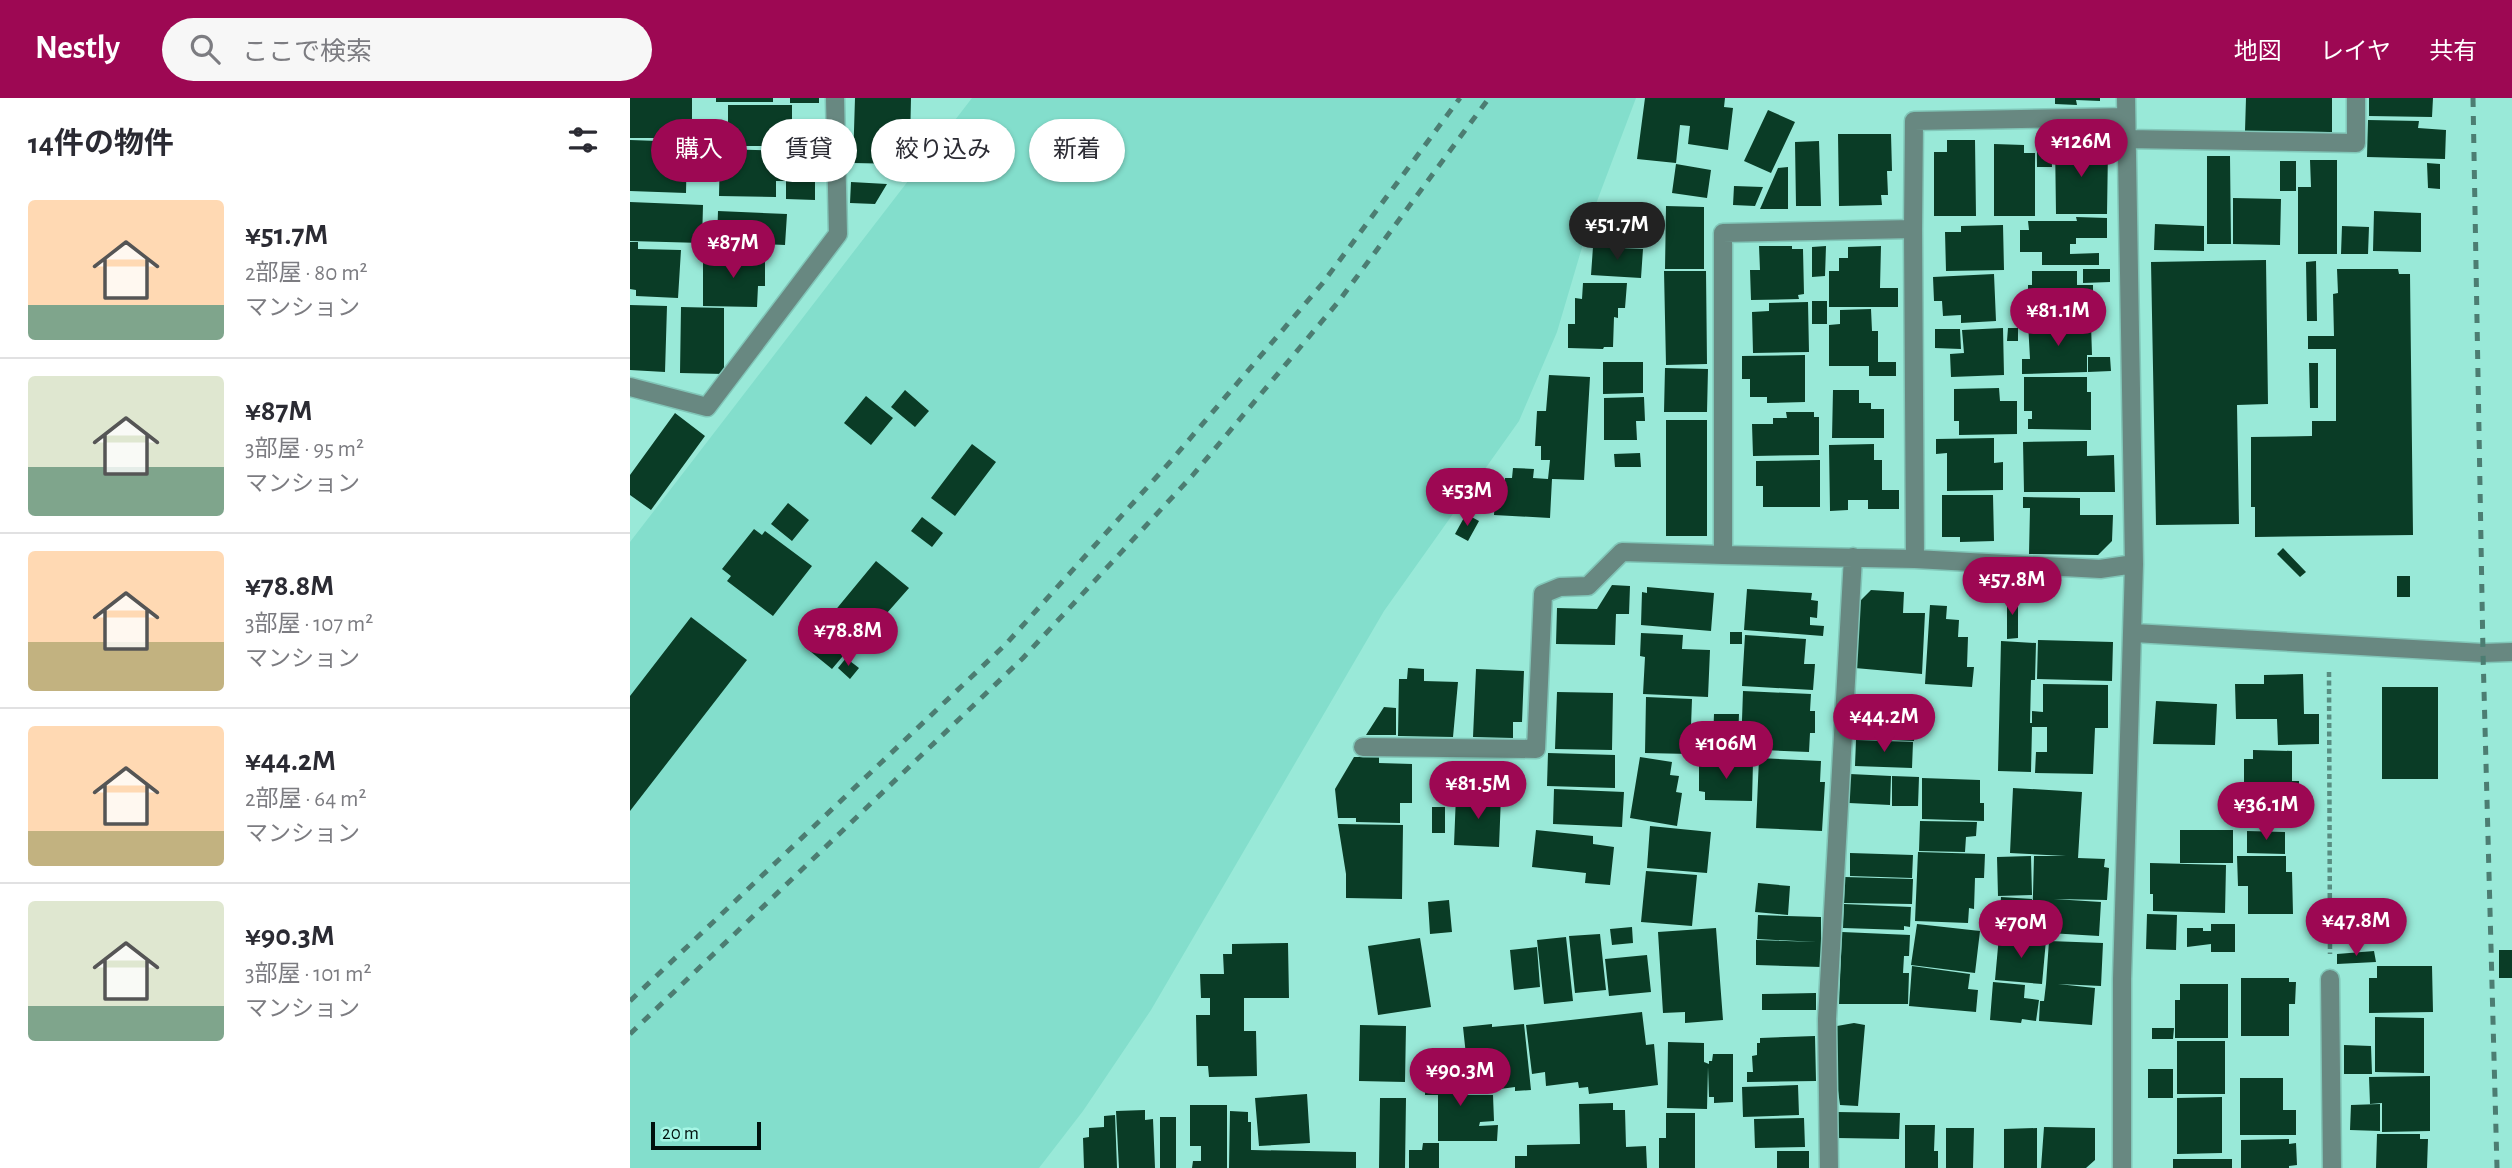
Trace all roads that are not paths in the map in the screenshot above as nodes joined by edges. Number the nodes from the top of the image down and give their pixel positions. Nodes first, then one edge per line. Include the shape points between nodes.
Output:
1 (835, 98) edge
2 (2126, 98) edge
3 (2356, 98) edge
4 (2126, 117) junction
5 (2127, 139) junction
6 (1913, 229) junction
7 (630, 387) edge
8 (1723, 555) junction
9 (1853, 557) junction
10 (1915, 559) junction
11 (2134, 564) junction
12 (2134, 633) junction
13 (2512, 652) edge
14 (1363, 747) dead end
15 (2330, 979) road end
16 (1829, 1168) edge
17 (2122, 1168) edge
18 (2332, 1168) edge

1 - 7 street via 838,234 706,407
2 - 4 street
3 - 5 street via 2356,143
4 - 5 street
4 - 6 street via 1914,121
5 - 11 street
6 - 8 street via 1723,233
6 - 10 street
8 - 9 street
8 - 14 street via 1622,552 1588,586 1560,587 1543,594 1536,749
9 - 10 street
9 - 16 street via 1827,1019
10 - 11 street via 2100,569
11 - 12 street
12 - 13 street
12 - 17 street via 2123,940
15 - 18 street

